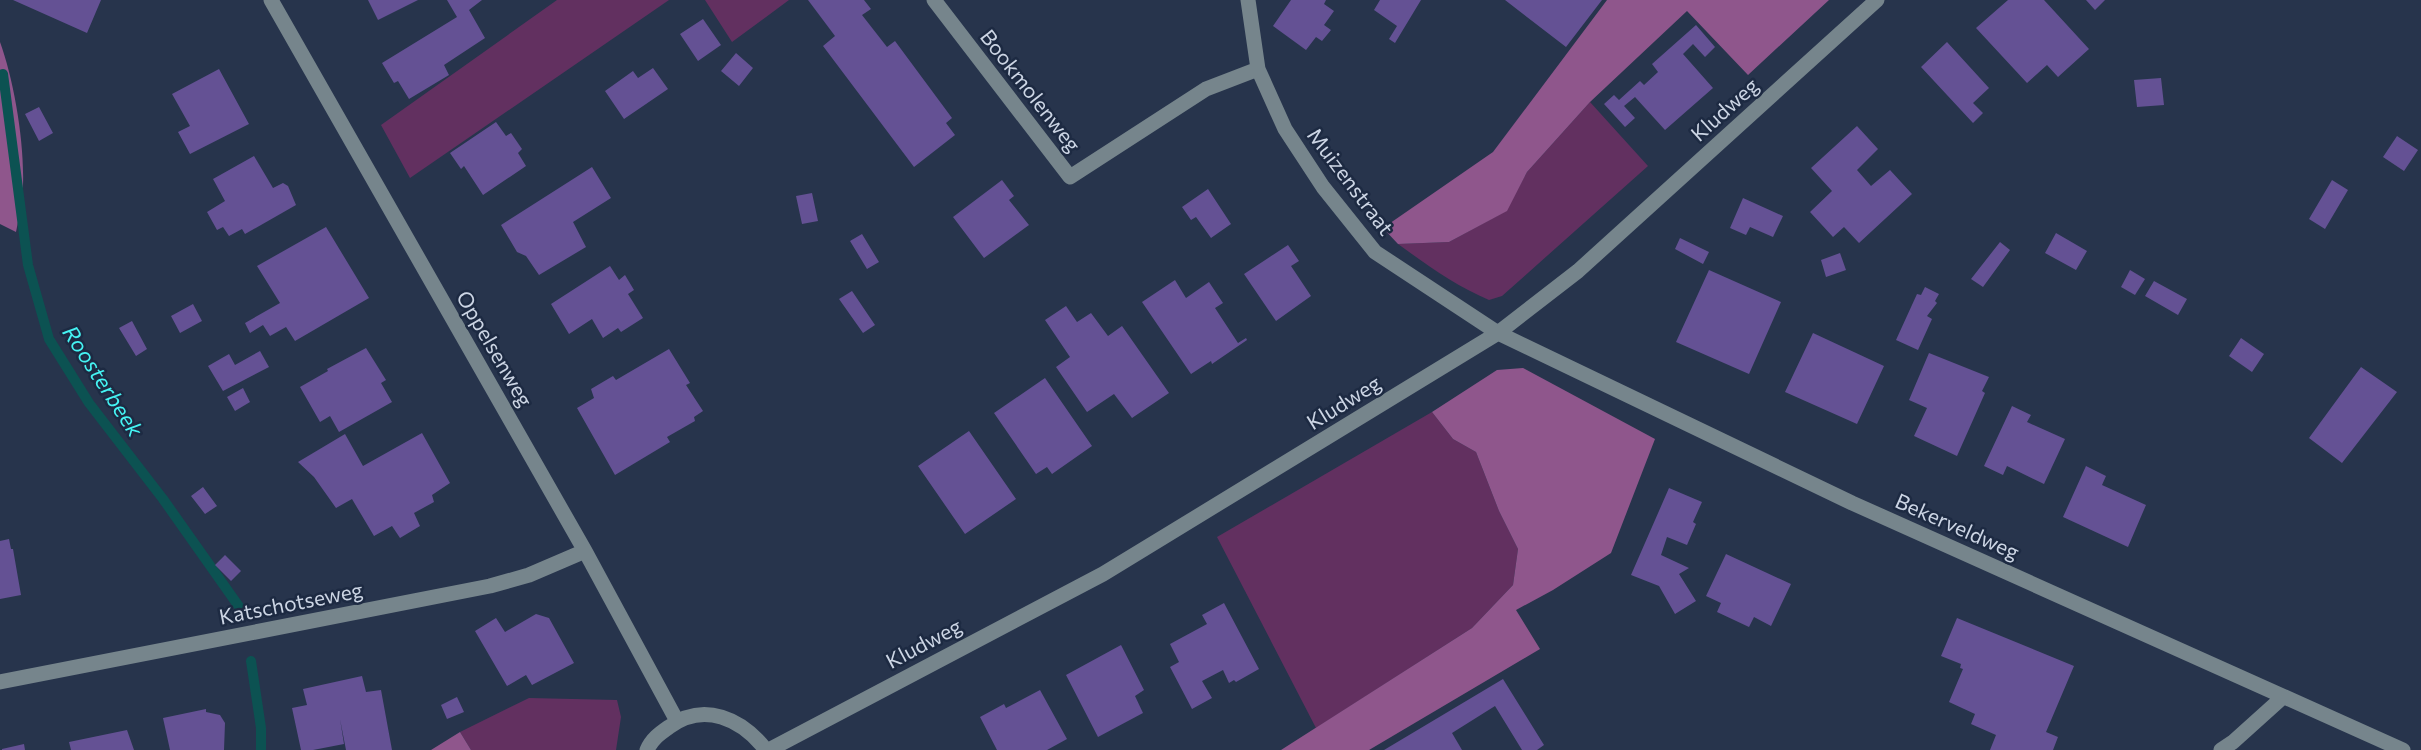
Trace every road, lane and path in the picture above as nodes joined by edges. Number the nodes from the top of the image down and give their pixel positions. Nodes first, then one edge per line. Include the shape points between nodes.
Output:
1 (271, 0) edge
2 (934, 0) edge
3 (1248, 0) edge
4 (1877, 0) edge
5 (1258, 69) junction
6 (1498, 333) junction
7 (585, 551) junction
8 (0, 682) edge
9 (2283, 697) junction
10 (677, 722) junction
11 (647, 750) edge
12 (767, 750) edge
13 (2221, 750) edge
14 (2403, 750) edge

1 - 7 street, Oppelsenweg
2 - 5 street, Bookmolenweg via 1070,177 1206,89
3 - 5 street, Muizenstraat
4 - 6 street, Kludweg via 1578,271
5 - 6 street, Muizenstraat via 1285,129 1323,188 1375,252
6 - 9 street, Bekerveldweg via 1852,503
6 - 12 street, Kludweg via 1102,574
7 - 8 street, Katschotseweg via 529,575 490,586
7 - 10 street, Oppelsenweg
9 - 13 street
9 - 14 street, Bekerveldweg
10 - 11 street via 652,739
10 - 12 street via 696,716 717,716 737,723

